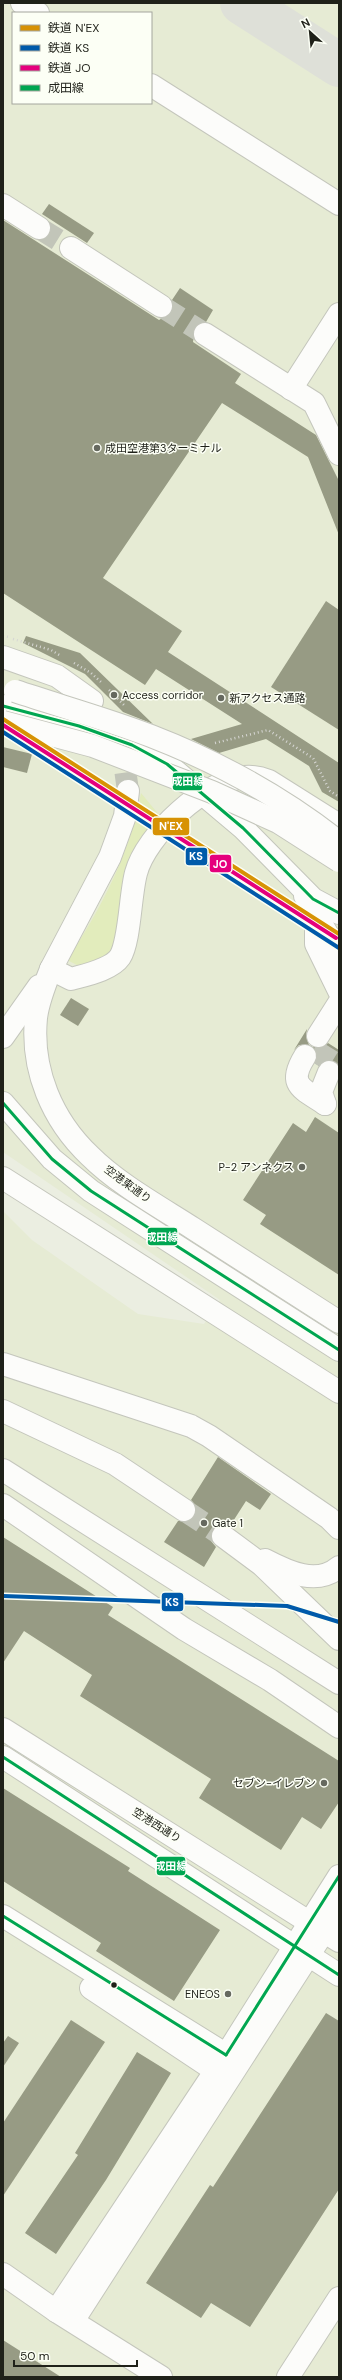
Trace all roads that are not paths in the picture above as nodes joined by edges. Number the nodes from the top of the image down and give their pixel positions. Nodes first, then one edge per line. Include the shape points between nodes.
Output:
1 (22, 3) edge
2 (36, 12) edge
3 (152, 86) edge
4 (339, 204) edge
5 (3, 205) edge
6 (39, 228) tunnel mouth
7 (71, 248) tunnel mouth
8 (162, 306) tunnel mouth
9 (339, 314) edge
10 (205, 334) tunnel mouth
11 (291, 389) junction
12 (339, 454) edge
13 (3, 658) edge
14 (101, 691) road end
15 (7, 695) edge
16 (3, 722) edge
17 (128, 792) tunnel mouth
18 (339, 825) edge
19 (339, 842) edge
20 (339, 861) edge
21 (291, 877) junction
22 (315, 911) junction
23 (339, 913) edge
24 (339, 954) edge
25 (51, 969) junction
26 (339, 992) edge
27 (339, 1004) edge
28 (3, 1037) edge
29 (329, 1037) tunnel mouth
30 (317, 1099) joint
31 (3, 1103) edge
32 (3, 1178) edge
33 (339, 1322) edge
34 (339, 1350) edge
35 (3, 1364) edge
36 (339, 1392) edge
37 (3, 1411) edge
38 (3, 1470) edge
39 (3, 1505) edge
40 (184, 1510) tunnel mouth
41 (339, 1528) edge
42 (223, 1536) tunnel mouth
43 (241, 1548) junction
44 (339, 1567) edge
45 (339, 1639) edge
46 (339, 1683) edge
47 (339, 1727) edge
48 (3, 1729) edge
49 (3, 1757) edge
50 (339, 1876) edge
51 (339, 1908) edge
52 (3, 1916) edge
53 (3, 1932) edge
54 (324, 1932) edge
55 (300, 1952) junction
56 (339, 1976) edge
57 (227, 2067) junction
58 (3, 2274) edge
59 (339, 2298) edge
60 (64, 2316) junction
61 (161, 2377) edge
62 (288, 2377) edge

1 - 2 main road
3 - 4 main road
5 - 6 main road
7 - 8 main road
9 - 11 main road
10 - 11 main road
11 - 12 main road via 314,403
13 - 14 main road
15 - 19 main road, bridge via 151,736 277,798
15 - 21 main road via 79,726 132,745 166,764 244,828
16 - 20 main road, bridge via 93,746 212,792 278,822
17 - 25 main road via 125,816 112,851
18 - 25 main road via 269,781 257,777 244,777 224,783 192,802 158,832 136,872 124,946 119,958 94,972 71,979
21 - 22 main road
21 - 23 main road via 313,899
22 - 24 main road
22 - 26 main road via 316,944
25 - 28 main road
25 - 33 main road, 空港東通り via 36,1017 38,1066 56,1114 70,1135 91,1157 126,1184
27 - 29 main road
30 - 30 main road via 321,1092 317,1064 295,1071 296,1080 301,1087
31 - 34 main road via 52,1159 90,1191
32 - 36 main road
35 - 41 main road via 191,1426 329,1518
37 - 40 main road via 115,1464
38 - 46 main road
39 - 47 main road via 184,1629 270,1680
42 - 43 main road
43 - 44 main road via 288,1571 305,1576 331,1574
43 - 45 main road
48 - 54 main road, 空港西通り
49 - 55 main road
50 - 54 main road
51 - 54 main road
52 - 57 main road
53 - 57 main road
54 - 55 main road
55 - 56 main road
55 - 57 main road
57 - 60 main road
58 - 60 main road
59 - 62 main road
60 - 61 main road

